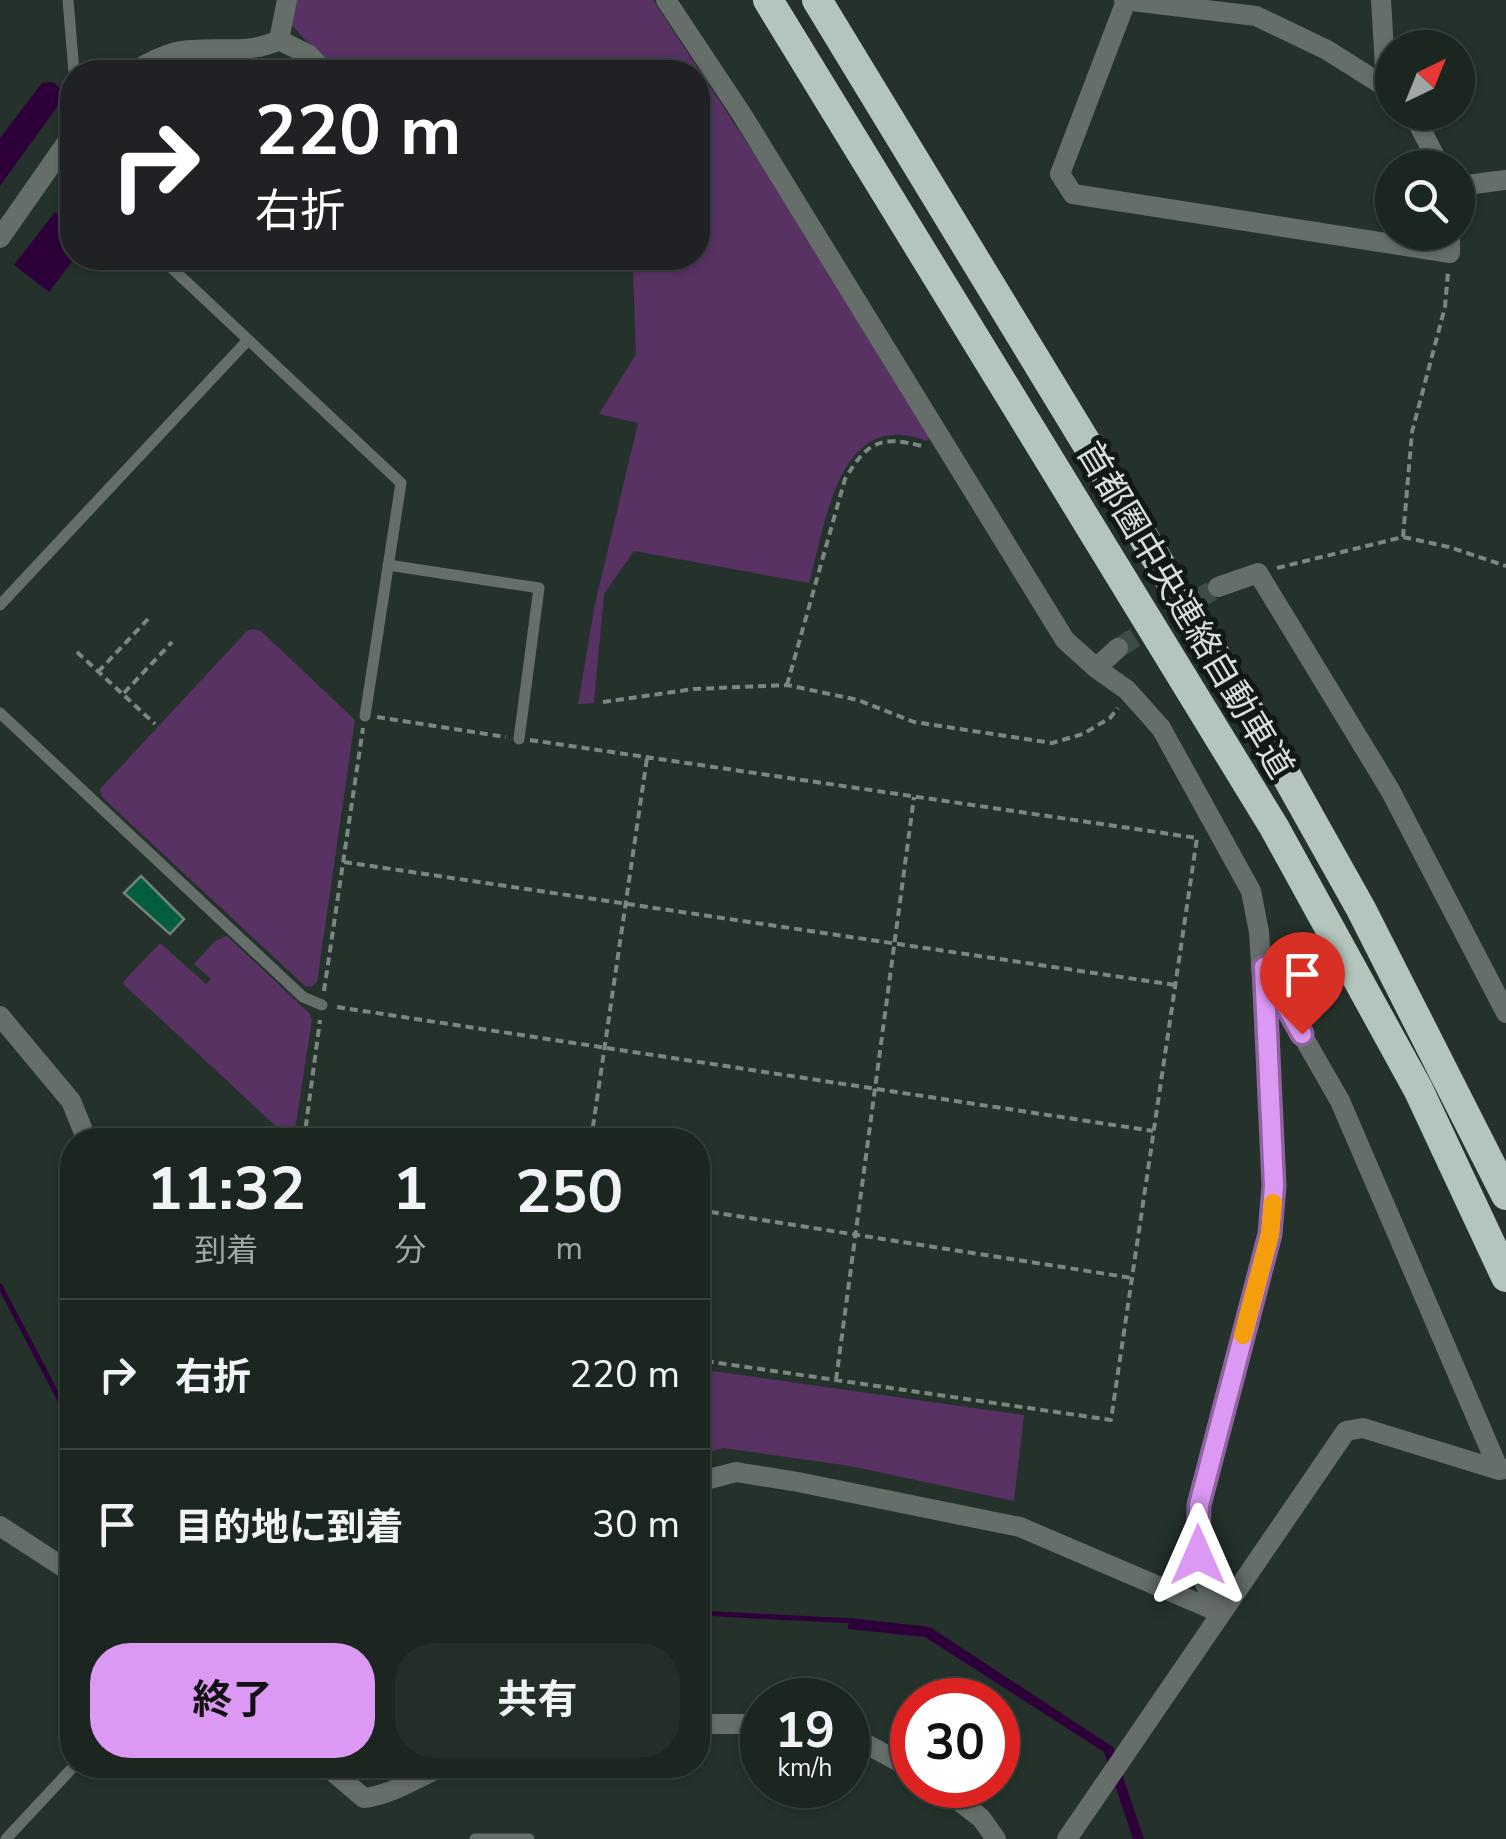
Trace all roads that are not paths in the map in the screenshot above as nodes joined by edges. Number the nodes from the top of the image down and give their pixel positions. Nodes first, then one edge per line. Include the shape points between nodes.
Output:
1 (68, 0) edge
2 (287, 0) edge
3 (666, 0) edge
4 (768, 0) edge
5 (817, 0) edge
6 (1125, 0) edge
7 (1381, 0) edge
8 (1384, 30) edge
9 (279, 40) junction
10 (73, 60) edge
11 (153, 60) edge
12 (313, 60) edge
13 (706, 60) edge
14 (710, 66) edge
15 (1375, 79) edge
16 (60, 152) edge
17 (1506, 180) edge
18 (1475, 184) edge
19 (1375, 233) edge
20 (0, 238) edge
21 (174, 270) edge
22 (248, 340) junction
23 (388, 565) junction
24 (1218, 587) tunnel mouth
25 (0, 605) edge
26 (1118, 648) tunnel mouth
27 (1096, 668) junction
28 (0, 713) edge
29 (365, 716) road end
30 (519, 738) dead end
31 (1264, 967) junction
32 (322, 1005) road end
33 (1506, 1013) edge
34 (0, 1016) edge
35 (82, 1128) edge
36 (1506, 1195) edge
37 (1506, 1276) edge
38 (1502, 1470) edge
39 (710, 1479) edge
40 (0, 1526) edge
41 (60, 1565) edge
42 (1221, 1614) junction
43 (710, 1724) edge
44 (740, 1724) edge
45 (63, 1778) edge
46 (340, 1778) edge
47 (416, 1778) edge
48 (968, 1808) edge
49 (6, 1839) edge
50 (475, 1839) edge
51 (529, 1839) edge
52 (996, 1839) edge
53 (1067, 1839) edge

1 - 10 lane
2 - 9 street
3 - 13 street
4 - 37 highway, 首都圏中央連絡自動車道 via 1274,827 1418,1089
5 - 36 highway, 首都圏中央連絡自動車道 via 1260,727 1362,910
6 - 15 street via 1256,16
6 - 19 street via 1060,174 1074,194
7 - 8 street
9 - 11 street via 262,49 177,52
9 - 12 street
14 - 27 street via 1066,640
16 - 20 street
17 - 18 street
21 - 22 lane
22 - 23 lane via 400,483
22 - 25 lane
23 - 29 lane
23 - 30 lane via 539,588
24 - 33 street via 1258,574 1390,790
26 - 27 street
27 - 31 street via 1128,690 1162,728 1251,892
28 - 32 lane via 303,997
31 - 38 street via 1340,1101
31 - 42 street via 1274,1186 1270,1234 1199,1505 1198,1555
34 - 35 street via 71,1102
38 - 42 street via 1363,1428 1346,1431
39 - 42 street via 736,1472 1020,1528
40 - 41 street
42 - 53 street
43 - 44 street
45 - 49 lane
46 - 47 street via 364,1798
48 - 52 street
50 - 51 lane

